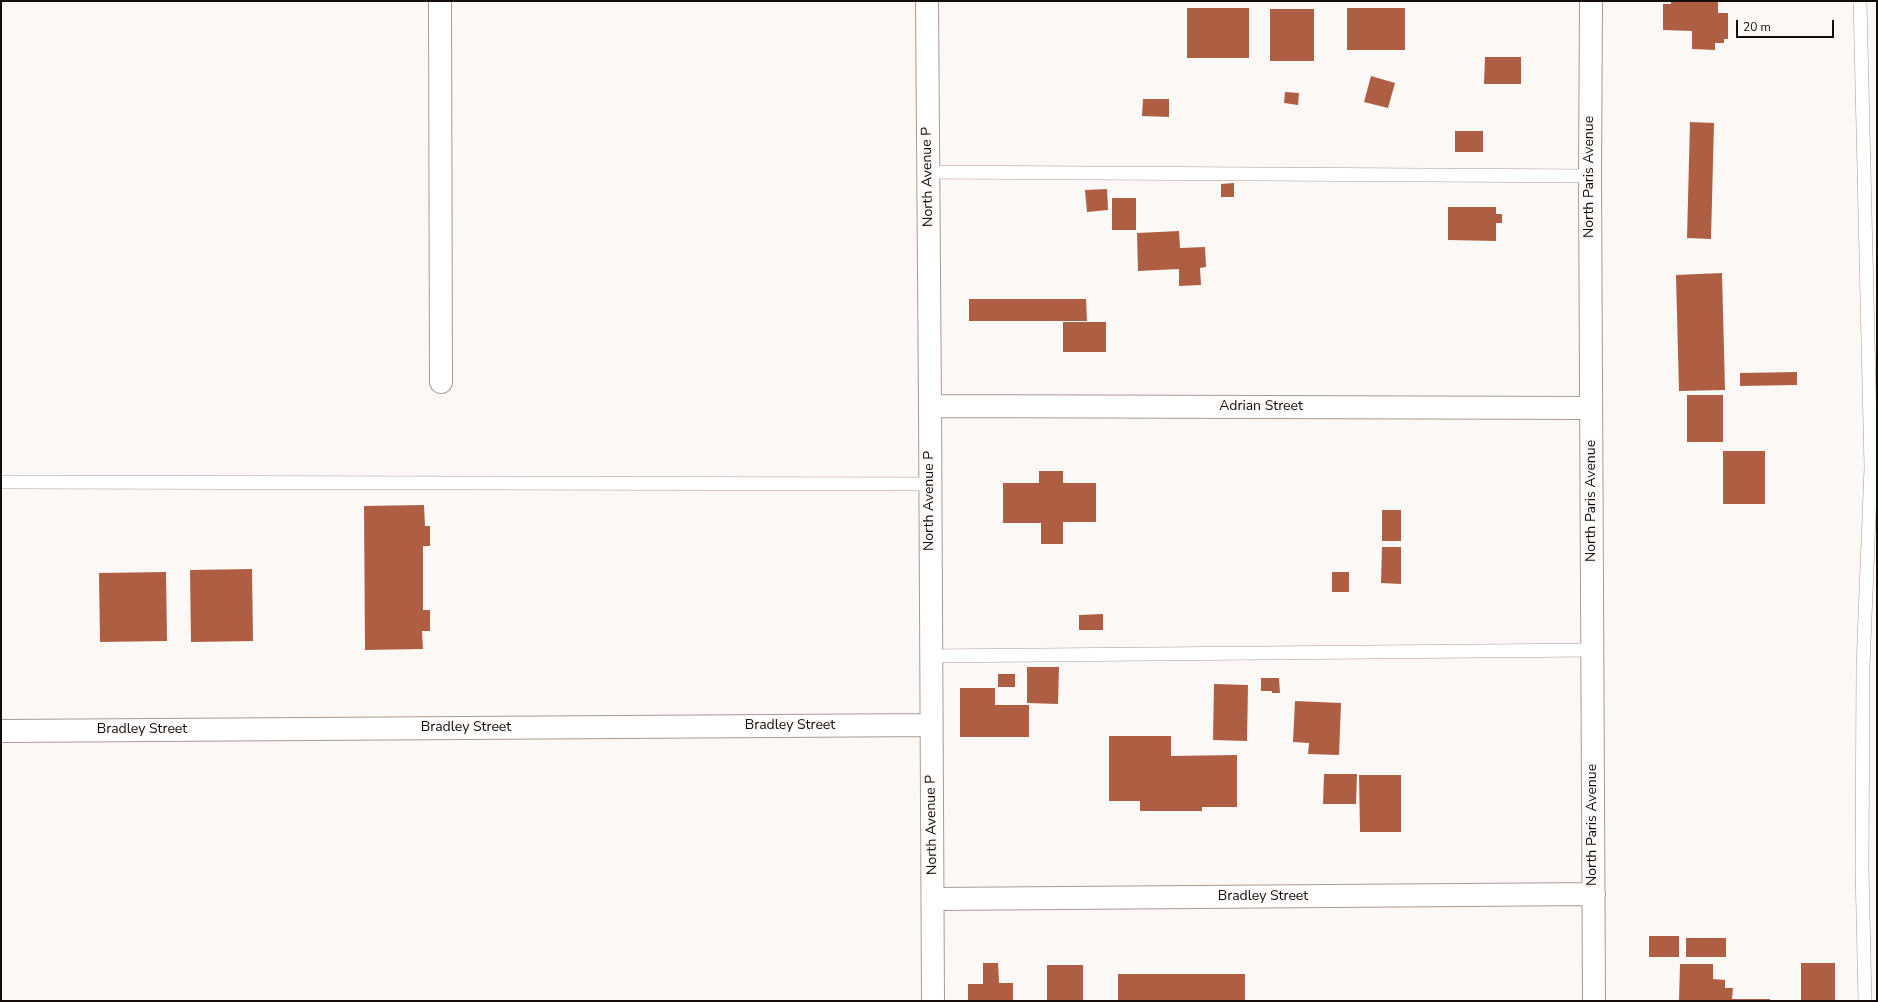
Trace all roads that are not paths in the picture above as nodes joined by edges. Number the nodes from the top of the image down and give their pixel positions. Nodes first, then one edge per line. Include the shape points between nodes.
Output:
1 (440, 1) edge
2 (926, 1) edge
3 (1591, 1) edge
4 (1860, 1) edge
5 (928, 172) junction
6 (1590, 176) junction
7 (440, 382) dead end
8 (930, 406) junction
9 (1591, 408) junction
10 (1, 482) edge
11 (930, 484) junction
12 (1592, 650) junction
13 (930, 656) junction
14 (930, 725) junction
15 (1, 731) edge
16 (1594, 894) junction
17 (933, 899) junction
18 (933, 1001) edge
19 (1594, 1001) edge
20 (1865, 1001) edge

1 - 7 street
2 - 5 street, North Avenue P
3 - 6 street, North Paris Avenue
4 - 20 lane via 1871,467 1863,675 1862,869
5 - 6 lane
5 - 8 street, North Avenue P
6 - 9 street, North Paris Avenue
8 - 9 street, Adrian Street
8 - 11 street, North Avenue P
9 - 12 street, North Paris Avenue
10 - 11 lane
11 - 13 street, North Avenue P
12 - 13 lane
12 - 16 street, North Paris Avenue
13 - 14 street, North Avenue P
14 - 15 street, Bradley Street
14 - 17 street, North Avenue P
16 - 17 street, Bradley Street
16 - 19 street, North Paris Avenue
17 - 18 street, North Avenue P

